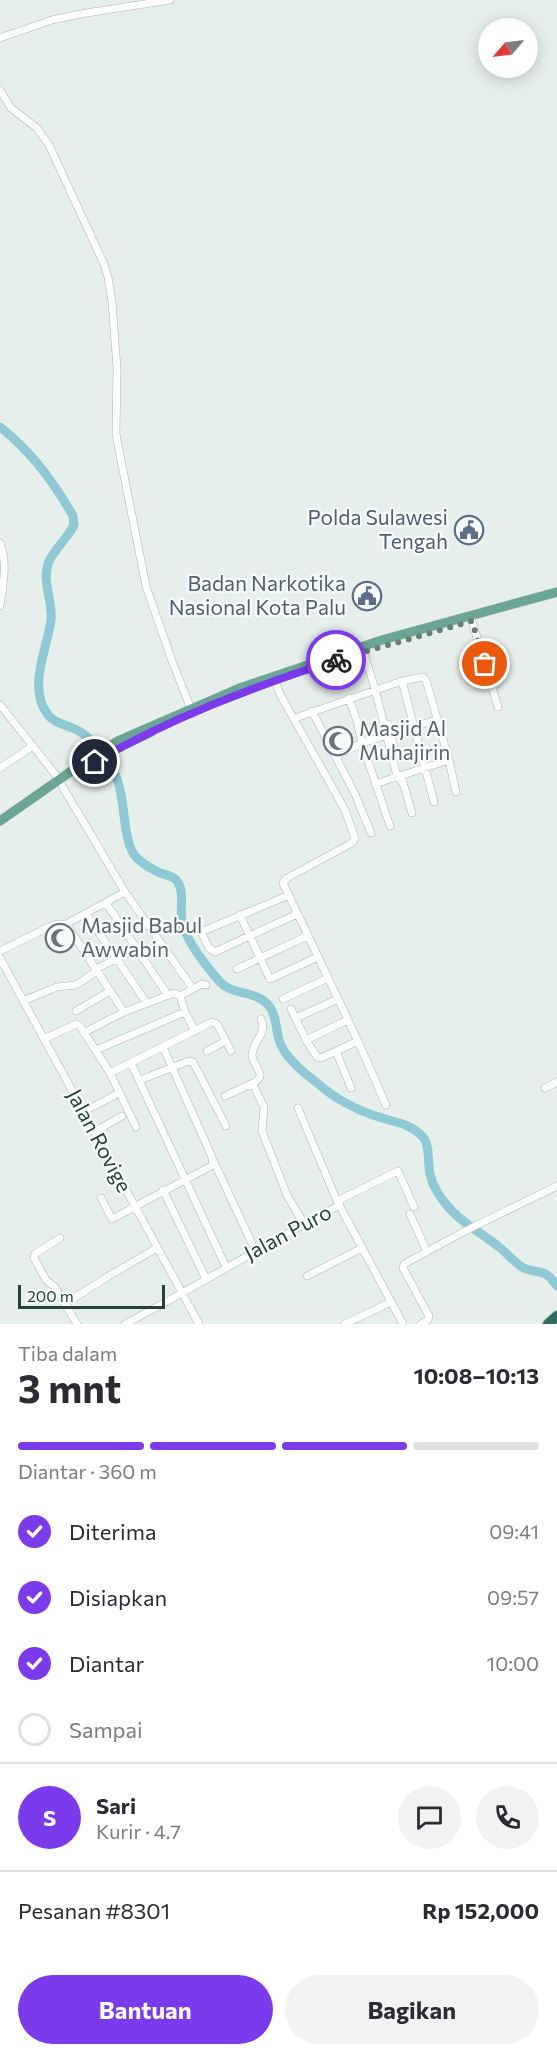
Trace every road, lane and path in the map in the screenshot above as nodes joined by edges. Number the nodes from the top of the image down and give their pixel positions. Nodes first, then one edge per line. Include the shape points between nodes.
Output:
1 (170, 0) edge
2 (139, 2) edge
3 (0, 38) edge
4 (0, 90) edge
5 (0, 543) edge
6 (2, 563) edge
7 (557, 592) edge
8 (557, 598) edge
9 (0, 606) edge
10 (472, 621) junction
11 (453, 622) junction
12 (363, 651) junction
13 (334, 658) junction
14 (275, 681) junction
15 (402, 681) junction
16 (375, 688) junction
17 (349, 698) junction
18 (0, 705) edge
19 (498, 707) dead end
20 (192, 711) junction
21 (312, 711) junction
22 (295, 718) junction
23 (436, 720) junction
24 (413, 726) junction
25 (388, 735) junction
26 (362, 743) junction
27 (33, 746) junction
28 (336, 756) junction
29 (449, 760) junction
30 (0, 767) edge
31 (424, 768) junction
32 (400, 778) junction
33 (60, 782) junction
34 (375, 784) junction
35 (456, 792) dead end
36 (434, 802) dead end
37 (412, 813) dead end
38 (0, 820) edge
39 (390, 826) dead end
40 (0, 827) edge
41 (371, 833) dead end
42 (125, 892) junction
43 (289, 895) junction
44 (106, 903) junction
45 (86, 914) junction
46 (297, 914) junction
47 (240, 915) junction
48 (66, 924) junction
49 (251, 936) junction
50 (308, 936) junction
51 (136, 948) junction
52 (0, 951) edge
53 (261, 957) junction
54 (318, 957) junction
55 (0, 958) edge
56 (116, 959) junction
57 (237, 969) dead end
58 (97, 970) junction
59 (328, 978) junction
60 (206, 985) dead end
61 (193, 989) junction
62 (110, 991) junction
63 (167, 994) junction
64 (180, 996) junction
65 (283, 999) dead end
66 (338, 999) junction
67 (23, 1001) junction
68 (146, 1002) junction
69 (291, 1009) dead end
70 (76, 1011) dead end
71 (124, 1012) junction
72 (185, 1012) junction
73 (296, 1018) junction
74 (261, 1019) dead end
75 (348, 1020) junction
76 (195, 1031) junction
77 (85, 1032) junction
78 (44, 1039) junction
79 (306, 1040) junction
80 (225, 1041) junction
81 (358, 1041) junction
82 (163, 1047) junction
83 (96, 1050) junction
84 (207, 1051) dead end
85 (231, 1051) dead end
86 (336, 1051) junction
87 (131, 1063) junction
88 (172, 1068) junction
89 (110, 1073) junction
90 (140, 1080) junction
91 (557, 1082) edge
92 (253, 1083) junction
93 (351, 1088) dead end
94 (545, 1088) dead end
95 (119, 1093) junction
96 (225, 1096) dead end
97 (386, 1105) dead end
98 (297, 1108) dead end
99 (83, 1112) junction
100 (122, 1116) dead end
101 (226, 1126) dead end
102 (136, 1127) dead end
103 (94, 1132) junction
104 (214, 1162) junction
105 (184, 1180) junction
106 (557, 1186) edge
107 (163, 1190) junction
108 (101, 1198) dead end
109 (339, 1203) junction
110 (134, 1206) junction
111 (304, 1224) junction
112 (60, 1238) dead end
113 (157, 1248) junction
114 (362, 1248) junction
115 (255, 1250) junction
116 (427, 1252) junction
117 (226, 1267) junction
118 (307, 1276) dead end
119 (206, 1279) junction
120 (182, 1294) junction
121 (391, 1302) junction
122 (65, 1305) junction
123 (557, 1316) edge
124 (77, 1324) edge
125 (125, 1324) edge
126 (198, 1324) edge
127 (345, 1324) edge
128 (404, 1324) edge
129 (421, 1324) edge
130 (548, 1324) edge

1 - 2 street
2 - 3 street via 52,20
4 - 20 street via 11,108 37,128 49,145 106,270 116,359 118,446 146,586
5 - 6 street
6 - 9 street
7 - 11 main road
8 - 10 main road
10 - 11 main road
10 - 19 street
11 - 12 main road
11 - 13 main road
12 - 13 main road
12 - 16 street
13 - 14 main road
13 - 20 main road via 265,678
14 - 20 main road
14 - 22 street
15 - 16 street
15 - 23 street via 424,678
15 - 24 street
16 - 17 street
16 - 25 street
17 - 21 street
17 - 26 street
18 - 27 street
20 - 33 main road via 149,726
21 - 22 street
21 - 28 street
22 - 43 street via 345,810 355,838 284,880
23 - 24 street
23 - 29 street
24 - 25 street
24 - 31 street
25 - 26 street
25 - 32 street
26 - 28 street
26 - 34 street
27 - 30 street
27 - 33 street
28 - 41 street
29 - 31 street
29 - 35 street
31 - 32 street
31 - 36 street
32 - 34 street
32 - 37 street
33 - 38 main road
33 - 40 main road
33 - 42 street
34 - 39 street
42 - 44 street
42 - 61 street
43 - 46 street
43 - 47 street
44 - 45 street
44 - 51 street
45 - 48 street
45 - 56 street
46 - 49 street
46 - 50 street
47 - 49 street
47 - 49 street via 201,932 209,948 215,952
48 - 52 street via 51,926
48 - 58 street
49 - 53 street
50 - 53 street
50 - 54 street
51 - 56 street
51 - 63 street
53 - 54 street via 270,978
53 - 57 street
54 - 59 street
55 - 67 street, Jalan Rovige
56 - 58 street
56 - 68 street
58 - 62 street
58 - 67 street via 76,985 57,987
59 - 65 street
59 - 66 street
60 - 61 street
61 - 64 street
62 - 70 street
62 - 71 street
63 - 64 street
63 - 68 street
64 - 72 street
66 - 73 street
66 - 75 street
67 - 78 street, Jalan Rovige
68 - 71 street
69 - 73 street
71 - 77 street
72 - 76 street
72 - 83 street
73 - 79 street
74 - 92 street via 263,1032 252,1055 260,1074
75 - 79 street
75 - 81 street
76 - 80 street via 215,1022
76 - 82 street
77 - 78 street via 76,1024
77 - 83 street
78 - 99 street, Jalan Rovige
79 - 86 street via 319,1058
80 - 84 street
80 - 85 street
81 - 86 street
81 - 97 street
82 - 87 street
82 - 88 street
83 - 89 street
86 - 93 street
87 - 89 street
87 - 90 street
88 - 90 street
88 - 101 street via 193,1062
88 - 104 street
89 - 95 street
90 - 105 street
91 - 94 street
92 - 96 street
92 - 111 street via 264,1107 262,1131 287,1195
95 - 99 street
95 - 102 street
98 - 109 street
99 - 103 street, Jalan Rovige
100 - 103 street
103 - 110 street, Jalan Rovige
104 - 105 street
104 - 115 street
105 - 107 street
105 - 117 street
106 - 116 street
107 - 110 street
107 - 119 street
108 - 110 street via 112,1219
109 - 111 street, Jalan Puro
109 - 114 street, Jalan Puro
109 - 116 street via 398,1172
110 - 113 street, Jalan Rovige
111 - 115 street, Jalan Puro
112 - 122 street via 34,1258
113 - 120 street, Jalan Rovige
113 - 122 street
114 - 118 street
114 - 121 street, Jalan Puro
115 - 117 street, Jalan Puro
116 - 129 street via 403,1266 429,1316
117 - 119 street, Jalan Puro
119 - 120 street, Jalan Puro
120 - 125 street, Jalan Puro
120 - 126 street, Jalan Rovige
121 - 127 street
121 - 128 street, Jalan Puro
122 - 124 street
123 - 130 highway

